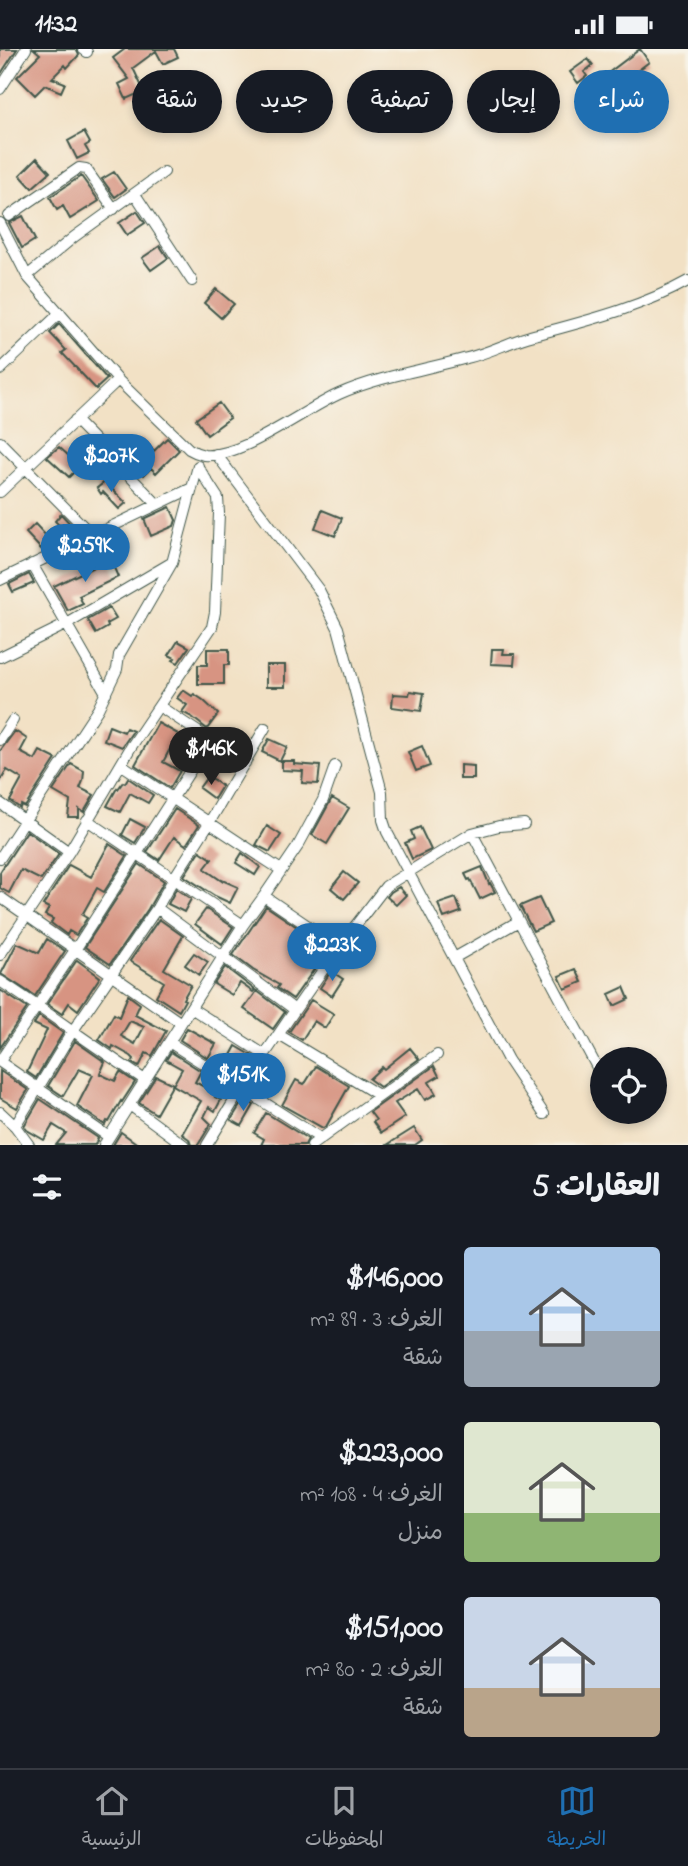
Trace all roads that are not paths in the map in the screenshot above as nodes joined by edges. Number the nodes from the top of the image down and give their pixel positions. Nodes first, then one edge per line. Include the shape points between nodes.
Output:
1 (26, 49) edge
2 (0, 89) edge
3 (164, 172) dead end
4 (135, 194) junction
5 (114, 209) junction
6 (9, 216) dead end
7 (0, 223) edge
8 (27, 276) junction
9 (192, 281) dead end
10 (688, 281) edge
11 (60, 313) junction
12 (0, 370) edge
13 (118, 380) junction
14 (75, 419) junction
15 (0, 442) edge
16 (216, 454) junction
17 (201, 455) junction
18 (26, 467) junction
19 (198, 467) junction
20 (192, 488) junction
21 (0, 492) edge
22 (157, 504) junction
23 (92, 535) junction
24 (32, 563) junction
25 (172, 563) junction
26 (0, 580) edge
27 (67, 624) junction
28 (0, 657) edge
29 (106, 693) junction
30 (159, 706) junction
31 (13, 720) dead end
32 (265, 728) dead end
33 (0, 740) edge
34 (210, 740) junction
35 (245, 763) junction
36 (122, 765) junction
37 (335, 767) dead end
38 (172, 799) junction
39 (0, 803) edge
40 (87, 820) junction
41 (23, 821) junction
42 (209, 823) junction
43 (524, 824) dead end
44 (472, 833) junction
45 (68, 852) junction
46 (136, 853) junction
47 (0, 858) edge
48 (281, 870) junction
49 (410, 873) junction
50 (174, 878) junction
51 (264, 896) junction
52 (0, 897) edge
53 (158, 908) junction
54 (27, 915) junction
55 (519, 921) junction
56 (243, 925) junction
57 (339, 947) junction
58 (75, 950) junction
59 (0, 955) edge
60 (224, 957) junction
61 (454, 958) junction
62 (112, 975) junction
63 (0, 981) edge
64 (37, 1005) junction
65 (191, 1008) junction
66 (295, 1010) junction
67 (181, 1023) junction
68 (72, 1032) junction
69 (279, 1035) junction
70 (170, 1042) junction
71 (590, 1054) edge
72 (265, 1055) junction
73 (438, 1055) dead end
74 (0, 1061) edge
75 (145, 1080) junction
76 (37, 1088) junction
77 (242, 1088) junction
78 (380, 1096) junction
79 (131, 1106) junction
80 (0, 1112) edge
81 (544, 1114) dead end
82 (15, 1126) junction
83 (107, 1141) edge
84 (316, 1142) edge
85 (29, 1145) edge
86 (184, 1145) edge
87 (207, 1145) edge

1 - 2 street
3 - 4 street
4 - 5 street
4 - 9 street
5 - 6 street via 82,167
5 - 8 street
7 - 8 street
8 - 11 street
10 - 16 street via 626,309 338,394 237,449
11 - 12 street
11 - 13 street
13 - 14 street
13 - 17 street via 189,449
14 - 18 street
14 - 22 street
15 - 18 street
16 - 17 street
16 - 49 street via 319,590 338,628 382,792 383,820
17 - 19 street
18 - 21 street
18 - 23 street
19 - 20 street
19 - 30 street via 218,498 215,612 202,644
20 - 22 street
20 - 25 street
22 - 23 street
23 - 24 street
24 - 26 street
24 - 27 street
25 - 27 street
25 - 29 street via 119,655
27 - 28 street
27 - 29 street
29 - 41 street
30 - 34 street
30 - 36 street
31 - 33 street
32 - 35 street
34 - 35 street
34 - 38 street
35 - 42 street
36 - 38 street
36 - 40 street
37 - 48 street via 323,800
38 - 42 street
38 - 46 street
39 - 41 street
40 - 45 street
40 - 46 street
41 - 45 street
41 - 47 street
42 - 48 street
42 - 50 street
43 - 44 street
44 - 49 street
44 - 55 street
45 - 54 street
46 - 50 street
46 - 58 street
48 - 51 street
49 - 57 street via 386,886
49 - 61 street
50 - 53 street
50 - 56 street
51 - 56 street
51 - 57 street
52 - 54 street
53 - 60 street
53 - 62 street
54 - 58 street
54 - 59 street
55 - 61 street
55 - 71 street
56 - 60 street
57 - 66 street
58 - 62 street
58 - 64 street
60 - 65 street
60 - 66 street
61 - 81 street via 508,1060
62 - 67 street
62 - 68 street
63 - 64 street
64 - 68 street
64 - 74 street
65 - 67 street
65 - 72 street
66 - 69 street
67 - 70 street
68 - 75 street
68 - 76 street
69 - 72 street
69 - 78 street
70 - 75 street
70 - 77 street
72 - 77 street
73 - 78 street
74 - 76 street
75 - 79 street
76 - 82 street
76 - 83 street
77 - 84 street
77 - 87 street
78 - 84 street
79 - 83 street
79 - 86 street
80 - 82 street
82 - 85 street

